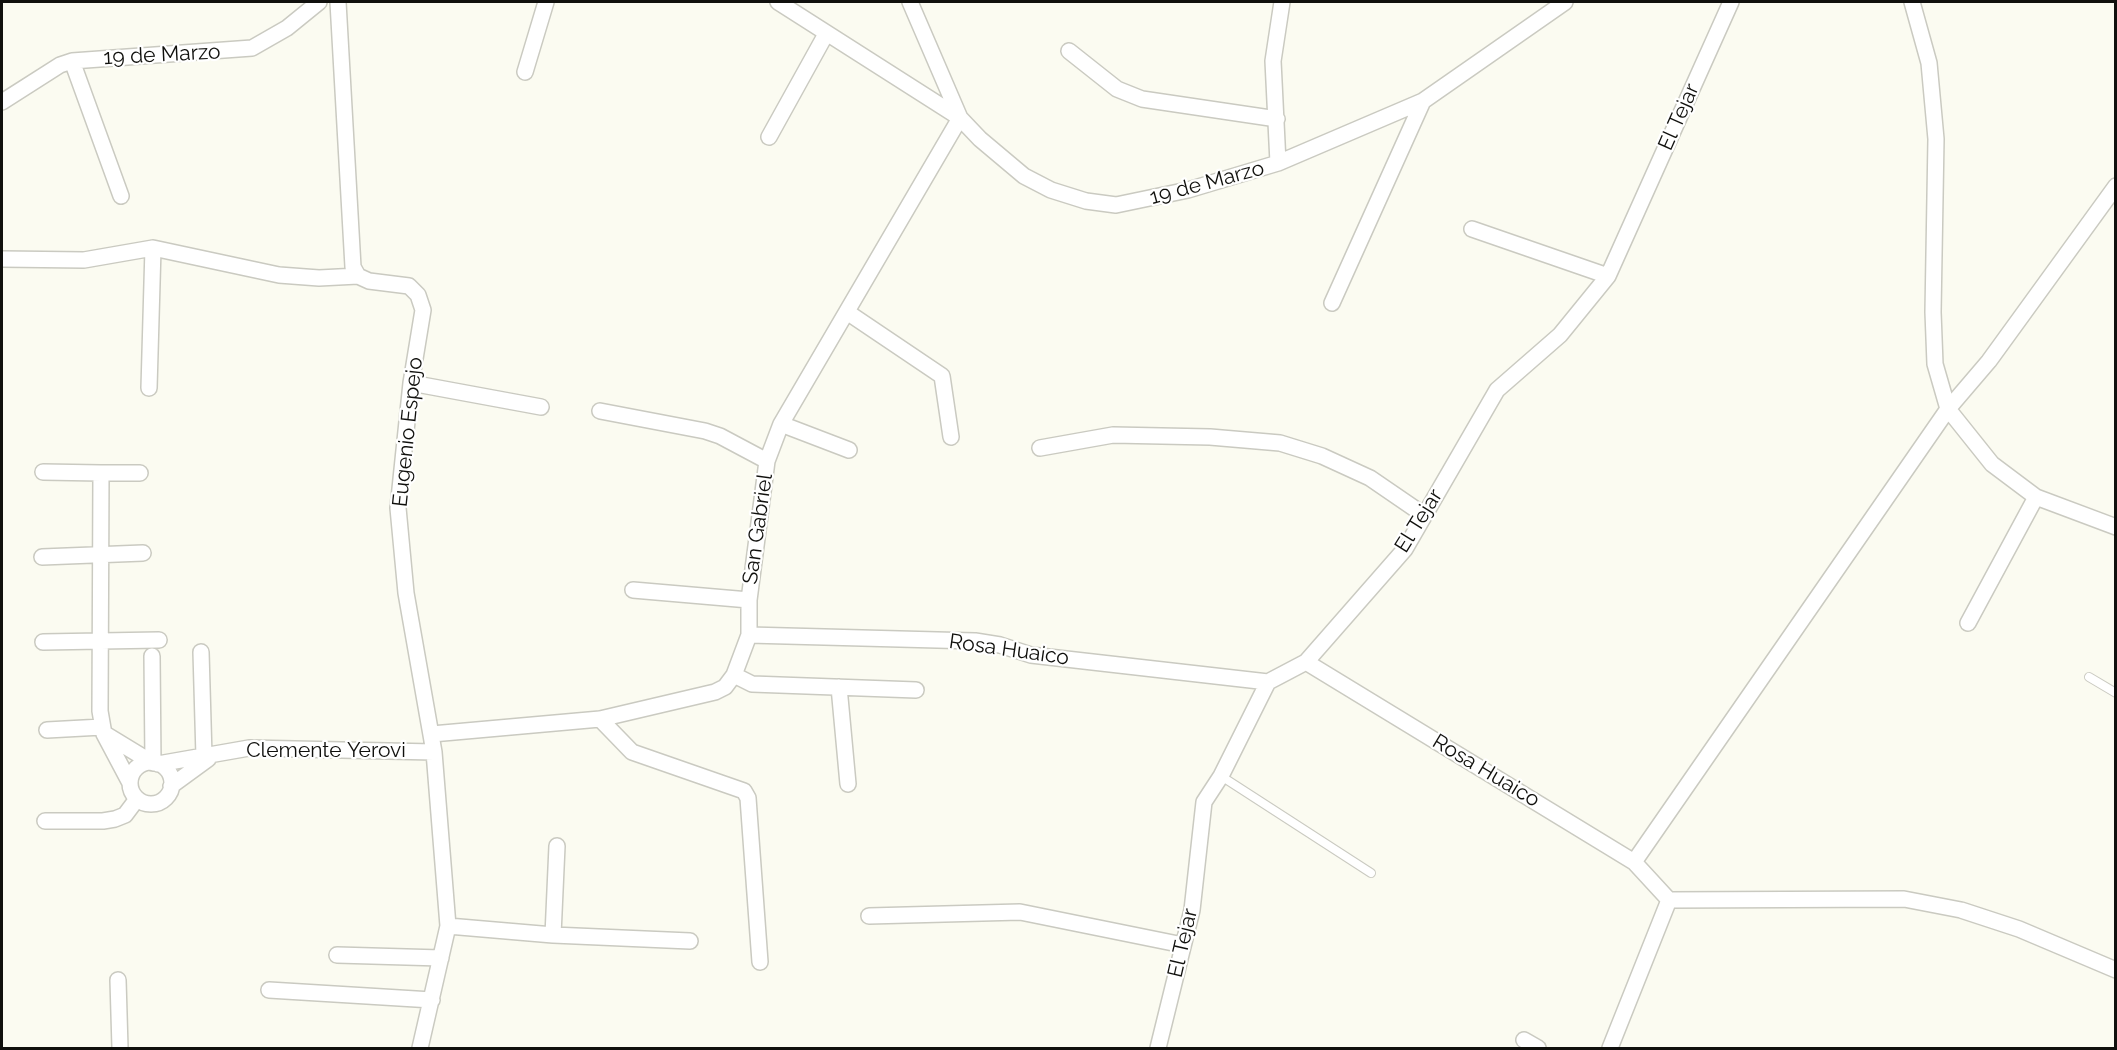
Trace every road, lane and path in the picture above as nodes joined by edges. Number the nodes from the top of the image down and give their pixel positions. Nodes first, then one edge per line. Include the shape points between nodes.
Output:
1 (319, 2) edge
2 (338, 2) edge
3 (546, 2) edge
4 (778, 2) edge
5 (910, 2) edge
6 (1282, 2) edge
7 (1565, 2) edge
8 (1731, 2) edge
9 (1912, 2) edge
10 (826, 34) junction
11 (1069, 51) dead end
12 (72, 61) junction
13 (525, 72) dead end
14 (1423, 101) junction
15 (2, 102) edge
16 (960, 118) junction
17 (1276, 119) junction
18 (769, 137) dead end
19 (1278, 159) junction
20 (2115, 186) edge
21 (121, 196) dead end
22 (1472, 228) dead end
23 (153, 248) junction
24 (2, 259) edge
25 (358, 276) junction
26 (1608, 276) junction
27 (1332, 303) dead end
28 (848, 312) junction
29 (411, 383) junction
30 (149, 388) dead end
31 (1950, 406) junction
32 (541, 407) dead end
33 (600, 411) dead end
34 (781, 424) junction
35 (951, 437) dead end
36 (1040, 448) dead end
37 (849, 450) dead end
38 (767, 461) junction
39 (43, 472) dead end
40 (101, 473) junction
41 (140, 473) dead end
42 (2036, 496) junction
43 (1424, 515) junction
44 (2115, 527) edge
45 (143, 553) dead end
46 (101, 556) junction
47 (42, 557) dead end
48 (633, 591) dead end
49 (748, 600) junction
50 (1968, 622) dead end
51 (749, 635) junction
52 (159, 640) dead end
53 (101, 641) junction
54 (43, 642) dead end
55 (201, 652) dead end
56 (152, 656) dead end
57 (1306, 662) junction
58 (734, 675) junction
59 (2089, 677) dead end
60 (1268, 682) junction
61 (839, 687) junction
62 (916, 690) dead end
63 (2115, 693) edge
64 (600, 718) junction
65 (47, 730) dead end
66 (103, 730) junction
67 (432, 734) junction
68 (434, 752) junction
69 (211, 755) junction
70 (154, 763) junction
71 (1221, 776) junction
72 (130, 783) junction
73 (848, 784) dead end
74 (171, 786) junction
75 (137, 799) junction
76 (45, 821) dead end
77 (557, 846) dead end
78 (1634, 862) junction
79 (1371, 873) dead end
80 (1669, 900) junction
81 (869, 916) dead end
82 (448, 926) junction
83 (553, 935) junction
84 (690, 941) dead end
85 (1183, 945) junction
86 (337, 955) dead end
87 (441, 958) junction
88 (760, 962) dead end
89 (2115, 970) edge
90 (118, 980) dead end
91 (269, 990) dead end
92 (432, 1000) junction
93 (1524, 1040) dead end
94 (120, 1048) edge
95 (420, 1048) edge
96 (1158, 1048) edge
97 (1538, 1048) edge
98 (1610, 1048) edge

1 - 12 street, 19 de Marzo via 262,44 242,50
2 - 25 street via 351,251
3 - 13 street
4 - 10 street
5 - 16 street, 19 de Marzo
6 - 17 street via 1273,62
7 - 14 street, 19 de Marzo
8 - 26 street, El Tejar
9 - 31 street via 1929,63 1936,139 1935,364
10 - 16 street
10 - 18 street
11 - 17 street via 1117,89 1142,99
12 - 15 street, 19 de Marzo
12 - 21 street
14 - 19 street, 19 de Marzo
14 - 27 street
16 - 19 street, 19 de Marzo via 1024,176 1051,190 1116,205 1151,199
16 - 28 street, San Gabriel
17 - 19 street
20 - 31 street via 1968,388
22 - 26 street
23 - 24 street via 84,260
23 - 25 street, Eugenio Espejo via 279,275
23 - 30 street
25 - 29 street, Eugenio Espejo via 409,286 418,295 423,310
26 - 43 street, El Tejar via 1560,335 1497,390
28 - 34 street, San Gabriel
28 - 35 street via 942,376
29 - 32 street
29 - 67 street, Eugenio Espejo via 398,508 406,593
31 - 42 street via 1992,464
31 - 78 street
33 - 38 street via 705,431
34 - 37 street
34 - 38 street, San Gabriel
36 - 43 street via 1113,435 1210,436 1280,443 1322,456 1370,478
38 - 49 street, San Gabriel
39 - 40 street
40 - 41 street
40 - 46 street
42 - 44 street
42 - 50 street
43 - 57 street, El Tejar via 1405,549
45 - 46 street
46 - 47 street
46 - 53 street
48 - 49 street
49 - 51 street, San Gabriel
51 - 58 street, San Gabriel
51 - 60 street, Rosa Huaico via 975,641 1031,655
52 - 53 street
53 - 54 street
53 - 66 street
55 - 69 street
56 - 70 street
57 - 60 street, El Tejar
57 - 78 street, Rosa Huaico
58 - 61 street via 752,684
58 - 64 street via 715,692
59 - 63 lane
60 - 71 street, El Tejar
61 - 62 street
61 - 73 street
64 - 67 street
64 - 88 street via 632,753 744,791 748,798
65 - 66 street
66 - 70 street
66 - 72 street
67 - 68 street, Eugenio Espejo
68 - 69 street, Clemente Yerovi via 249,747
68 - 82 street, Eugenio Espejo
69 - 70 street, Clemente Yerovi
69 - 74 street
70 - 72 street via 134,771
70 - 74 street via 168,772
71 - 79 lane
71 - 85 street, El Tejar via 1204,802 1192,910
72 - 75 street
74 - 75 street via 166,797 155,804
75 - 76 street via 125,815 115,819
77 - 83 street
78 - 80 street, Rosa Huaico
80 - 89 street via 1904,899 1961,910 2019,929
80 - 98 street
81 - 85 street via 1020,912
82 - 83 street
82 - 87 street, Eugenio Espejo
83 - 84 street
85 - 96 street, El Tejar
86 - 87 street
87 - 92 street, Eugenio Espejo
90 - 94 street
91 - 92 street
92 - 95 street, Eugenio Espejo
93 - 97 street

